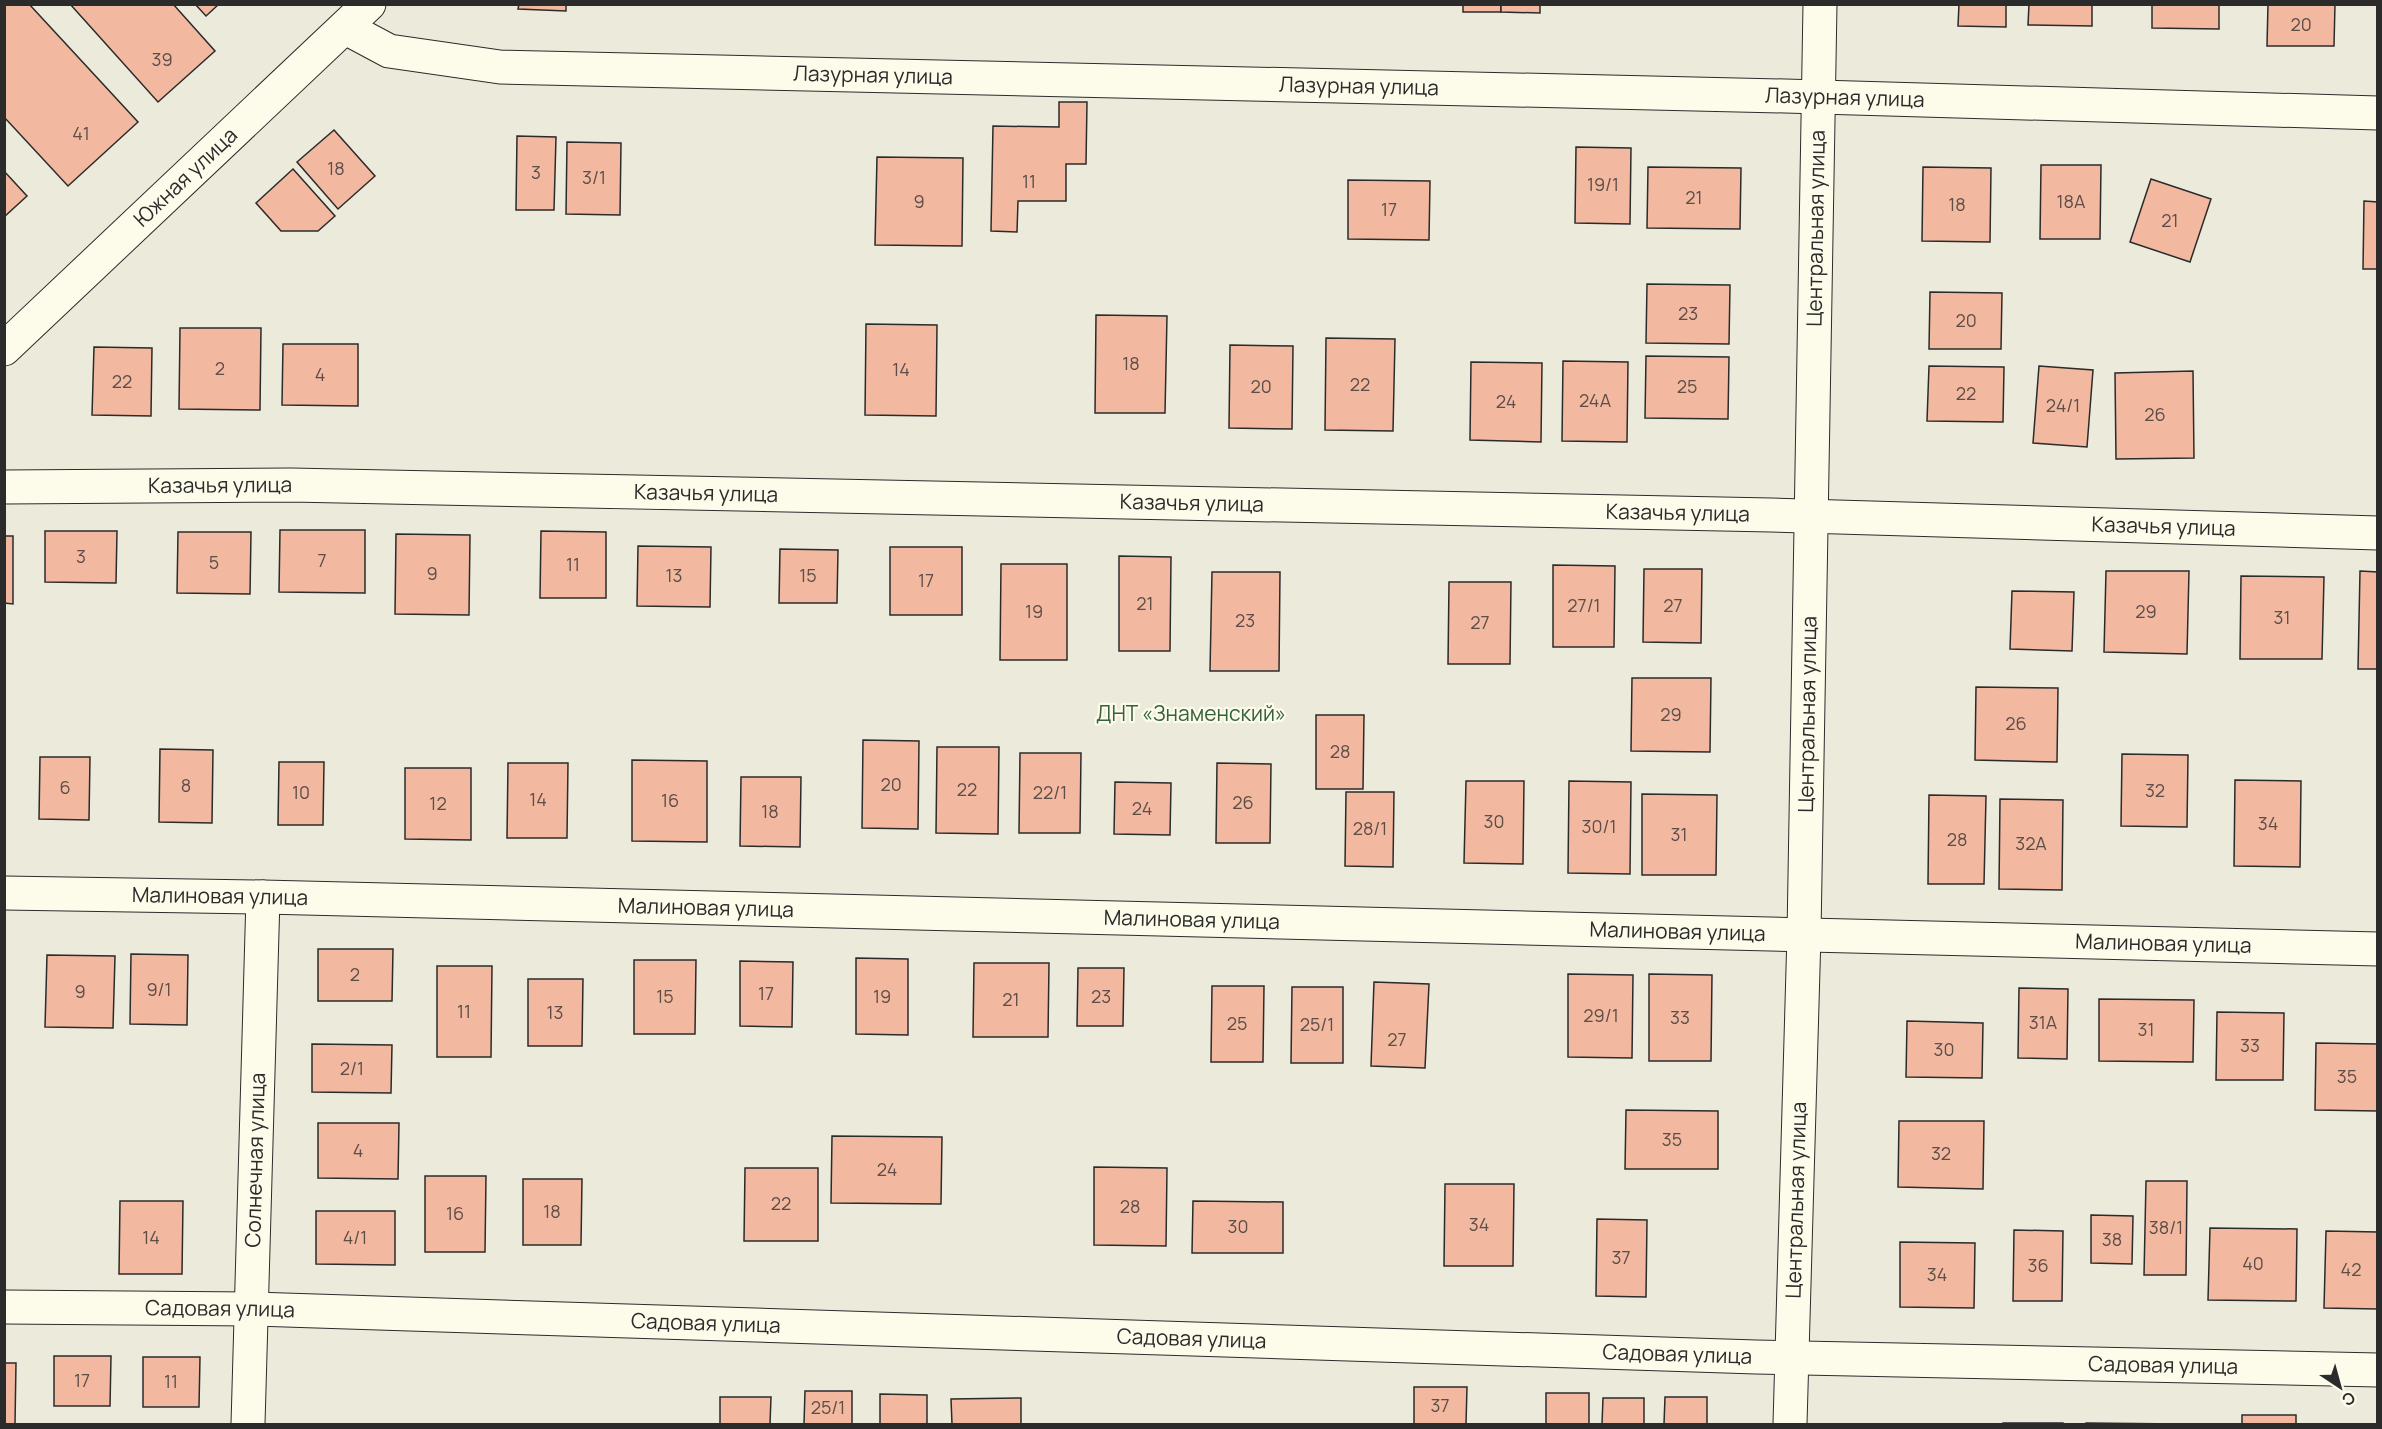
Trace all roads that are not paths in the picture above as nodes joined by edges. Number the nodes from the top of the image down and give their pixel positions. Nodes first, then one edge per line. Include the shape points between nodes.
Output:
1 (369, 4) edge
2 (1820, 4) edge
3 (346, 28) junction
4 (1817, 99) junction
5 (2378, 113) edge
6 (4, 349) edge
7 (4, 487) edge
8 (1811, 517) junction
9 (2378, 533) edge
10 (4, 893) edge
11 (263, 897) junction
12 (1804, 934) junction
13 (2378, 949) edge
14 (4, 1306) edge
15 (252, 1309) junction
16 (1790, 1356) junction
17 (2378, 1370) edge
18 (248, 1425) edge
19 (1790, 1425) edge

1 - 3 street, Южная улица
2 - 4 street, Центральная улица
3 - 4 street, Лазурная улица via 389,51 500,67
3 - 6 street, Южная улица
4 - 5 street, Лазурная улица
4 - 8 street, Центральная улица
7 - 8 street, Казачья улица via 291,484
8 - 9 street, Казачья улица
8 - 12 street, Центральная улица
10 - 11 street, Малиновая улица
11 - 12 street, Малиновая улица
11 - 15 street, Солнечная улица
12 - 13 street, Малиновая улица
12 - 16 street, Центральная улица
14 - 15 street, Садовая улица
15 - 16 street, Садовая улица via 1756,1358
15 - 18 street, Солнечная улица
16 - 17 street, Садовая улица
16 - 19 street, Центральная улица

